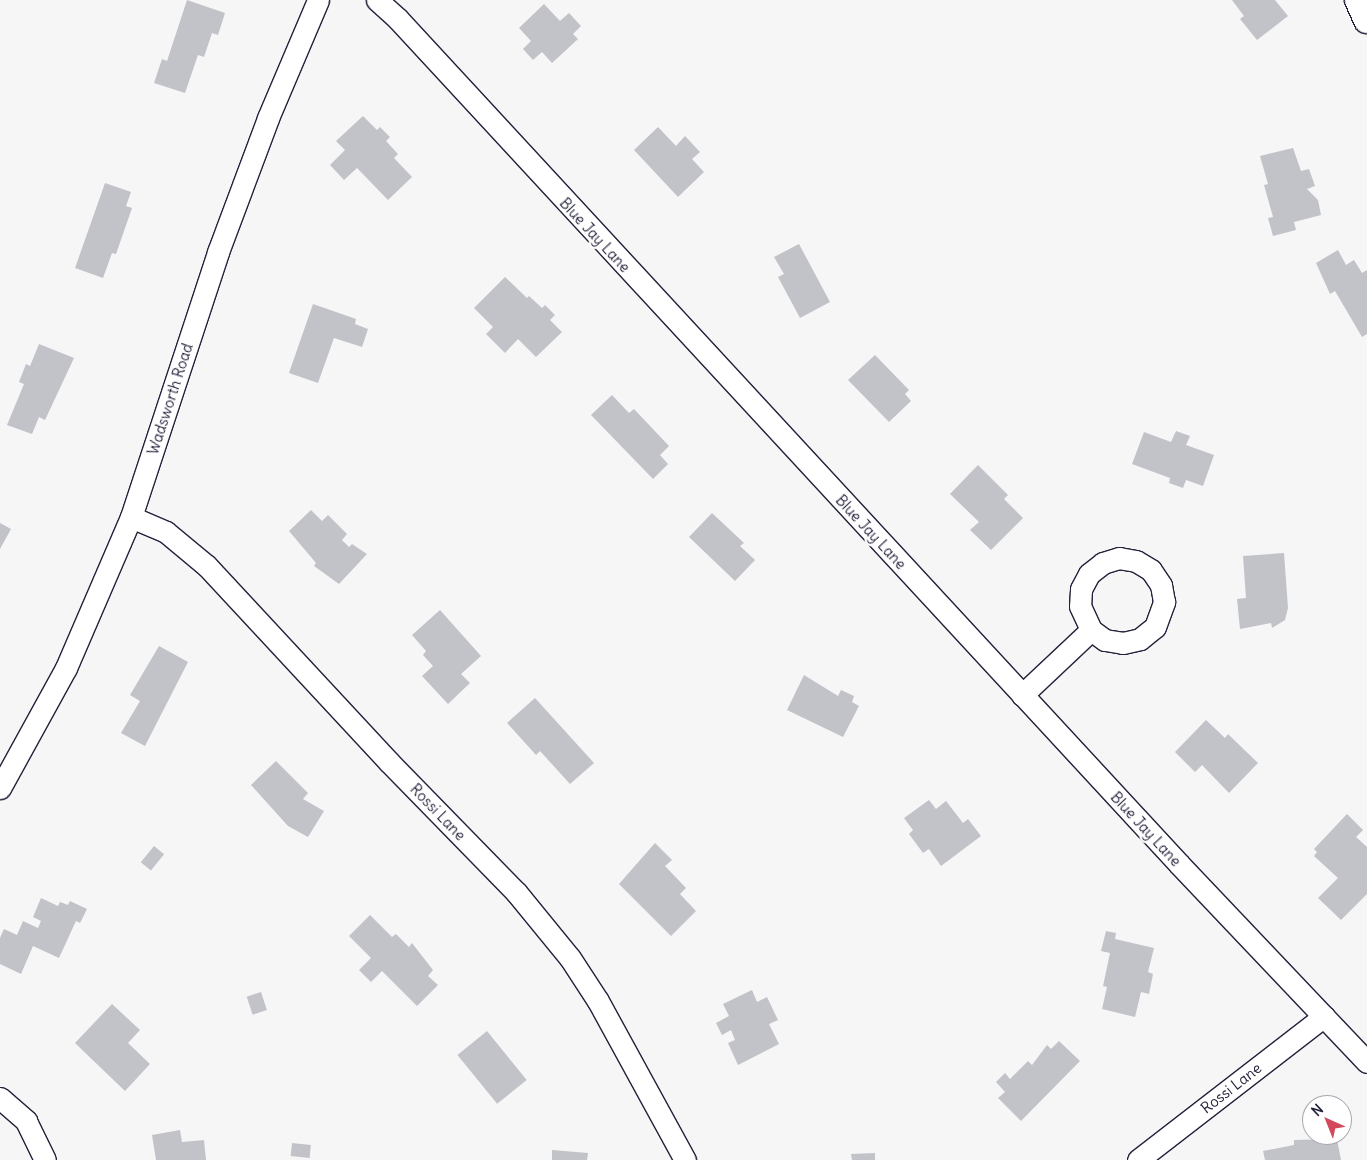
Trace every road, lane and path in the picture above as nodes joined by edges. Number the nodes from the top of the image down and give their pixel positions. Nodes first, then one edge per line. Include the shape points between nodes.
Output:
1 (318, 0) edge
2 (377, 0) edge
3 (1358, 0) edge
4 (1367, 20) edge
5 (131, 517) junction
6 (1091, 630) dead end
7 (1022, 695) junction
8 (0, 788) edge
9 (1324, 1016) junction
10 (1367, 1062) edge
11 (0, 1098) edge
12 (44, 1160) edge
13 (685, 1160) edge
14 (1138, 1160) edge

1 - 5 street, Wadsworth Road via 268,118 222,243
2 - 7 street, Blue Jay Lane via 398,18
3 - 4 street
5 - 8 street, Wadsworth Road via 66,668
5 - 13 street, Rossi Lane via 166,532 207,566 389,762 516,892 570,958 598,1001
6 - 7 street
7 - 9 street, Blue Jay Lane
9 - 10 street, Blue Jay Lane
9 - 14 street, Rossi Lane
11 - 12 street via 26,1121

